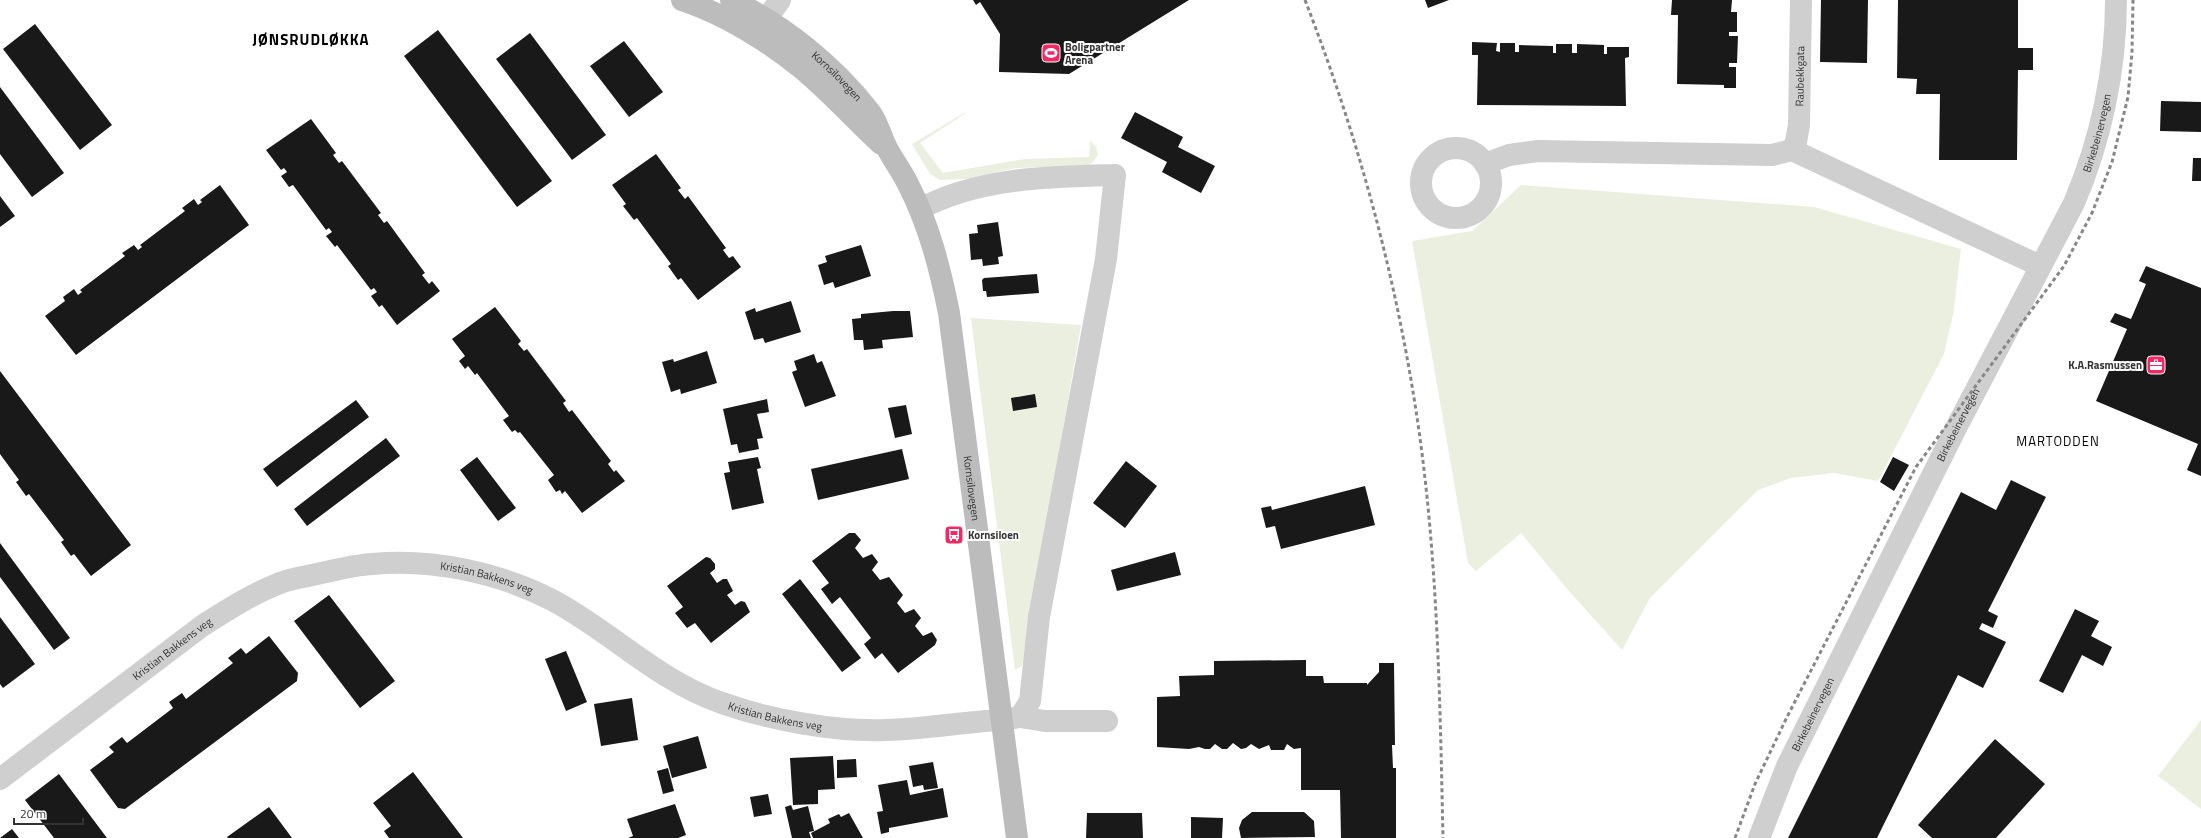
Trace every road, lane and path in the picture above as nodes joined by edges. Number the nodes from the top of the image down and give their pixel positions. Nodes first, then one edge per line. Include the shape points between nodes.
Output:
1 (682, 0) edge
2 (732, 0) edge
3 (780, 0) edge
4 (1801, 0) edge
5 (2116, 0) edge
6 (760, 28) junction
7 (1792, 150) junction
8 (1485, 164) dead end
9 (920, 209) junction
10 (2040, 266) junction
11 (1011, 719) junction
12 (1106, 721) dead end
13 (0, 779) edge
14 (1017, 838) edge
15 (1759, 838) edge

1 - 6 main road, Kornsilovegen via 721,17
2 - 6 main road, Kornsilovegen
3 - 6 street
4 - 7 street, Raubekkgata via 1799,125
5 - 10 street, Birkebeinervegen via 2116,30 2110,74 2094,150 2074,203
6 - 9 main road, Kornsilovegen via 821,61 871,113
7 - 8 street via 1772,155 1538,151 1508,155
7 - 10 street
9 - 11 main road, Kornsilovegen via 941,269 949,313
9 - 11 street via 936,201 1006,182 1057,176 1115,174 1106,259 1039,617 1030,701
10 - 15 street, Birkebeinervegen via 1787,766
11 - 12 street
11 - 13 street, Kristian Bakkens veg via 886,730 804,724 762,715 721,703 674,681 641,661 586,620 553,601 512,583 438,565 373,563 282,582 234,605 202,626
11 - 14 main road, Kornsilovegen

